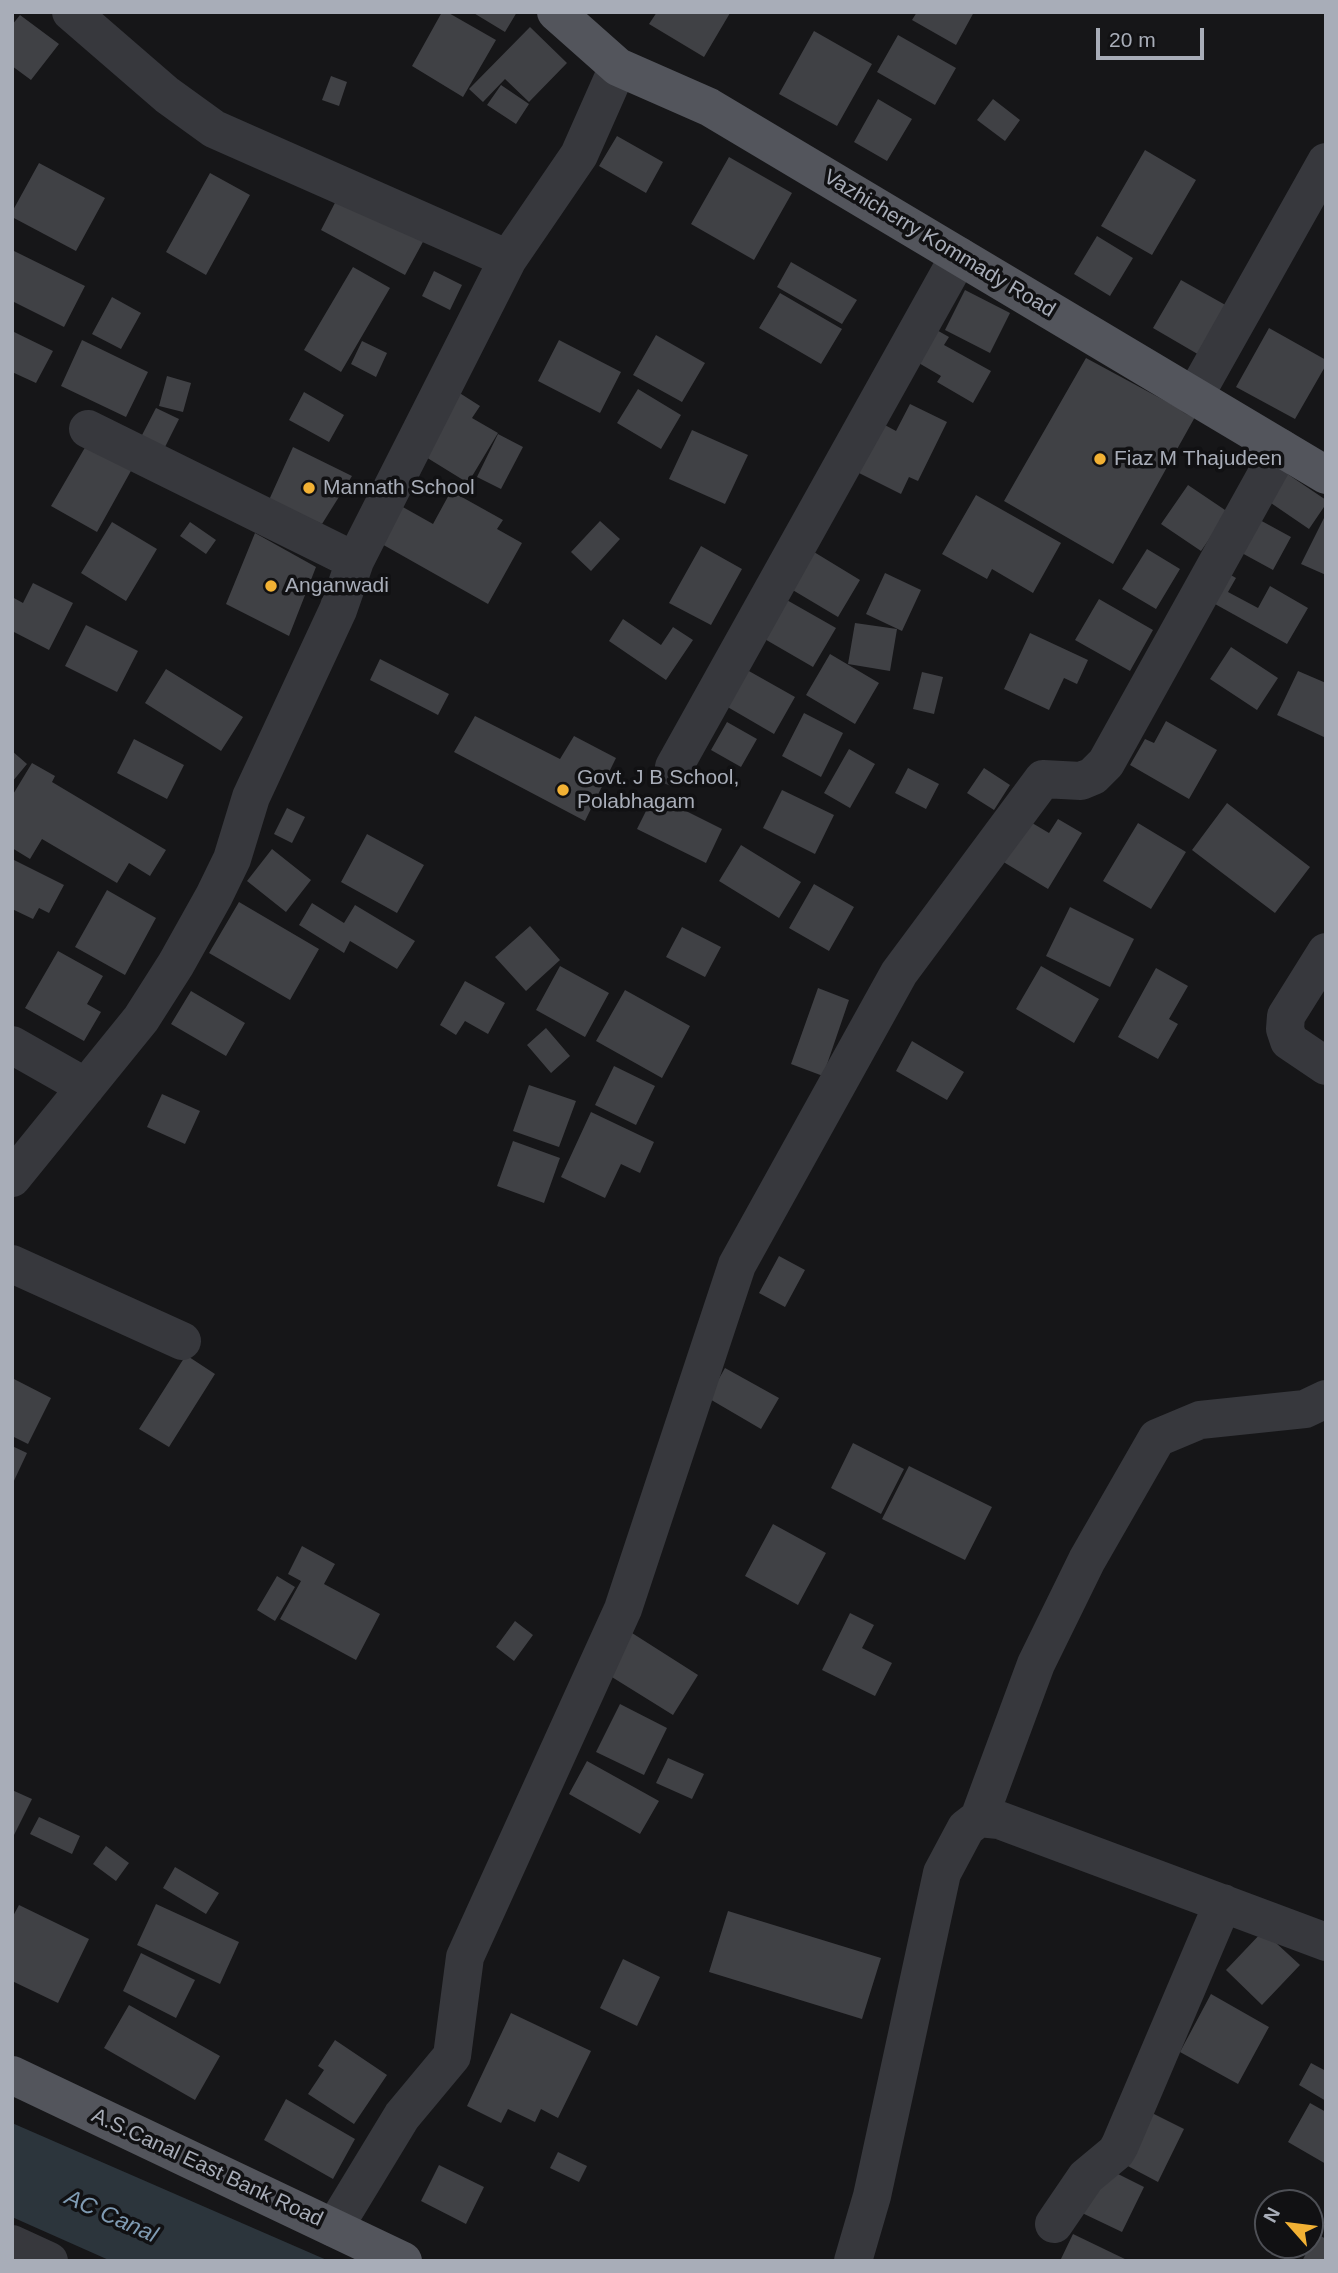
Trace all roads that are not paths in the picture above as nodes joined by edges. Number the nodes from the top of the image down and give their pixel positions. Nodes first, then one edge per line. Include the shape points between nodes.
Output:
1 (71, 12) edge
2 (556, 12) edge
3 (618, 66) junction
4 (1326, 162) edge
5 (959, 256) junction
6 (508, 259) junction
7 (1194, 397) junction
8 (89, 429) dead end
9 (1281, 448) junction
10 (1326, 475) edge
11 (355, 561) junction
12 (674, 767) dead end
13 (1326, 952) edge
14 (12, 1045) edge
15 (1326, 1066) edge
16 (86, 1087) junction
17 (12, 1178) edge
18 (12, 1264) edge
19 (182, 1340) dead end
20 (1326, 1399) edge
21 (979, 1818) junction
22 (1223, 1903) junction
23 (1326, 1942) edge
24 (12, 2075) edge
25 (1054, 2224) dead end
26 (334, 2228) junction
27 (12, 2244) edge
28 (49, 2261) edge
29 (403, 2261) edge
30 (853, 2261) edge

1 - 6 street via 214,129
2 - 3 main road, Vazhicherry Kommady Road
3 - 5 main road, Vazhicherry Kommady Road via 709,107
3 - 6 street via 579,155
4 - 7 street
5 - 7 main road, Vazhicherry Kommady Road
5 - 12 street
6 - 11 street
7 - 9 main road, Vazhicherry Kommady Road
8 - 11 street
9 - 10 main road, Vazhicherry Kommady Road
9 - 26 street via 1106,763 1081,781 1043,779 907,962 737,1265 623,1609 466,1957 452,2056 402,2116
11 - 16 street via 338,610 251,797 232,859 214,897 141,1019
13 - 15 street via 1286,1016 1284,1029 1289,1041
14 - 16 street
16 - 17 street
18 - 19 street
20 - 21 street via 1305,1409 1200,1420 1157,1438 1087,1560 1036,1664
21 - 22 street via 999,1820
21 - 30 street via 966,1828 942,1872 872,2196
22 - 23 street
22 - 25 street via 1120,2145 1086,2177
24 - 26 main road, A.S.Canal East Bank Road
26 - 29 main road, A.S.Canal East Bank Road
27 - 28 street

